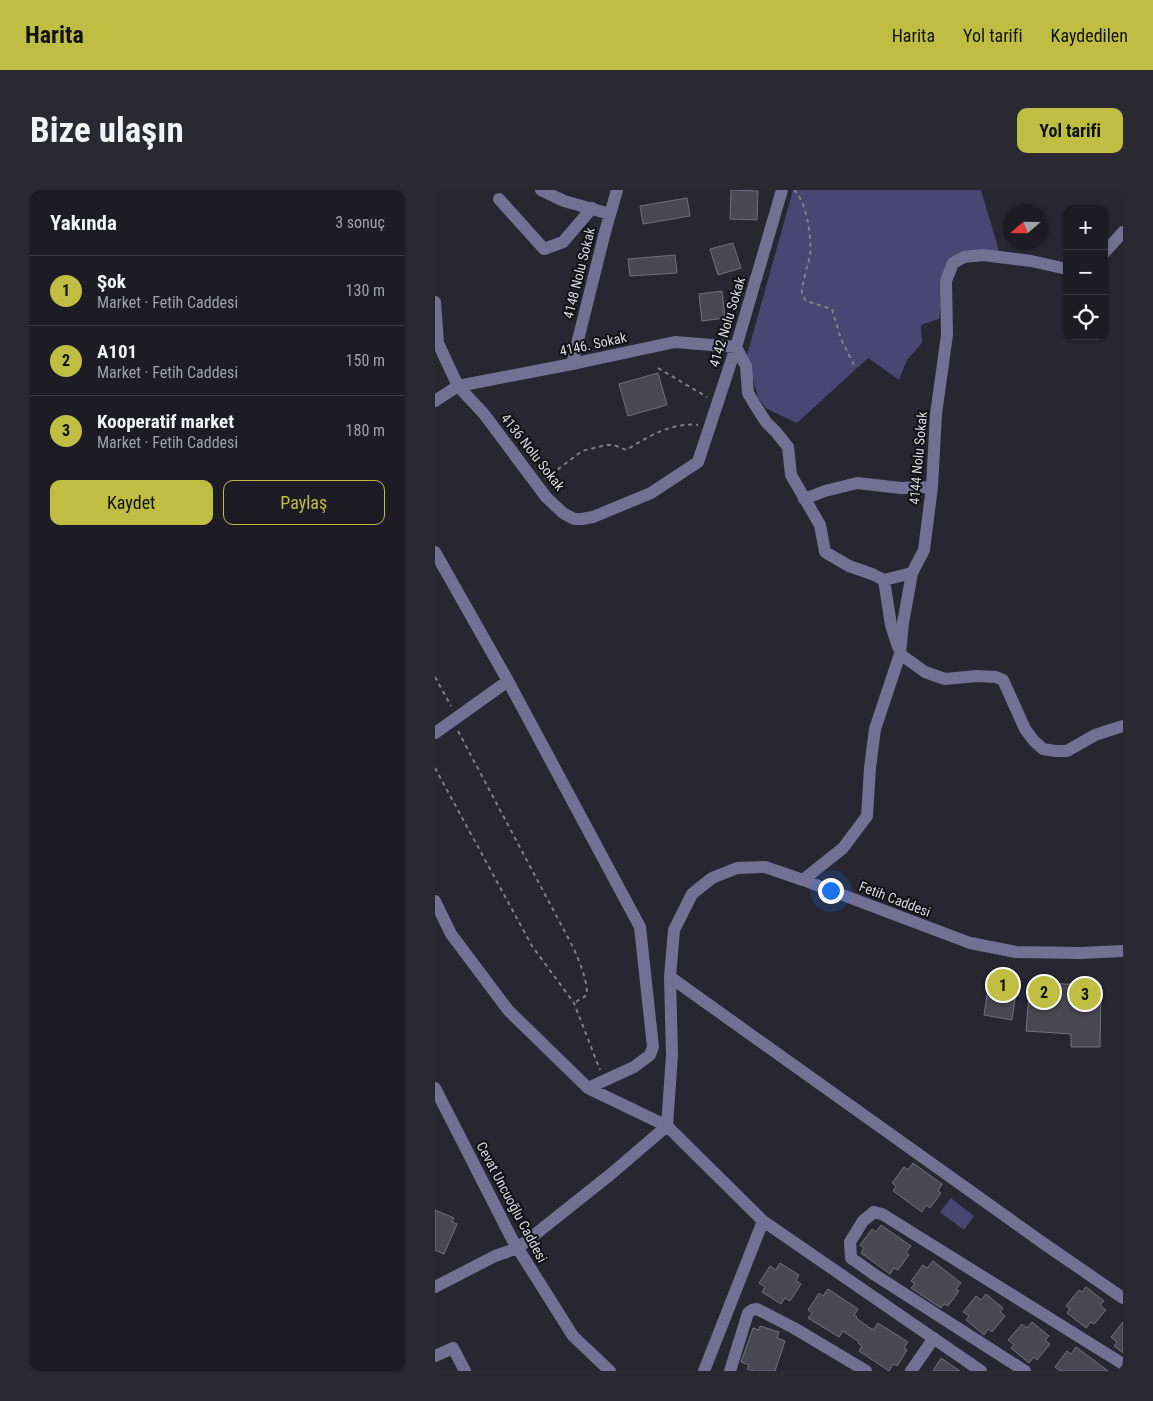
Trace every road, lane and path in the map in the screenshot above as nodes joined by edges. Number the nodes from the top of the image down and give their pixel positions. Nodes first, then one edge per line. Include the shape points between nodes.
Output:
1 (541, 190) edge
2 (617, 190) edge
3 (782, 190) edge
4 (793, 190) edge
5 (499, 199) dead end
6 (591, 208) junction
7 (610, 214) junction
8 (1123, 232) edge
9 (1106, 250) edge
10 (1063, 267) edge
11 (435, 302) edge
12 (735, 347) junction
13 (572, 364) junction
14 (855, 367) dead end
15 (658, 368) dead end
16 (458, 386) junction
17 (435, 402) edge
18 (717, 404) junction
19 (709, 427) junction
20 (697, 462) joint
21 (538, 485) junction
22 (932, 486) junction
23 (804, 499) junction
24 (435, 552) edge
25 (912, 573) junction
26 (884, 580) junction
27 (900, 654) junction
28 (435, 677) edge
29 (507, 681) junction
30 (455, 719) junction
31 (1123, 726) edge
32 (435, 733) edge
33 (435, 768) edge
34 (803, 880) junction
35 (435, 901) edge
36 (1123, 951) edge
37 (670, 976) junction
38 (573, 1003) junction
39 (605, 1080) junction
40 (435, 1088) edge
41 (588, 1088) junction
42 (667, 1126) junction
43 (763, 1221) junction
44 (518, 1248) junction
45 (435, 1287) edge
46 (1123, 1298) edge
47 (934, 1338) junction
48 (435, 1356) edge
49 (1123, 1364) edge
50 (465, 1371) edge
51 (610, 1371) edge
52 (703, 1371) edge
53 (730, 1371) edge
54 (866, 1371) edge
55 (911, 1371) edge
56 (981, 1371) edge
57 (1025, 1371) edge

1 - 6 street via 564,201
2 - 7 street, 4148 Nolu Sokak
3 - 12 street, 4142 Nolu Sokak
4 - 14 path via 803,204 810,242 802,292 806,301 832,309 841,339
5 - 6 street via 544,249 563,242
6 - 7 street
7 - 13 street, 4148 Nolu Sokak
8 - 9 street
10 - 22 street, 4144 Nolu Sokak via 983,255 963,257 953,263 946,281 947,335 936,414
11 - 16 street, 4136 Nolu Sokak via 438,343
12 - 13 street, 4146. Sokak via 675,342
12 - 18 street, 4142 Nolu Sokak
12 - 23 street via 746,366 748,393 765,422 788,447 791,476
13 - 16 street, 4146. Sokak
15 - 18 path
16 - 17 street
16 - 21 street, 4136 Nolu Sokak via 484,414
18 - 19 street, 4142 Nolu Sokak
19 - 20 street, 4142 Nolu Sokak
19 - 21 path via 675,426 626,450 614,445 582,451
20 - 21 street, 4136 Nolu Sokak via 651,493 582,519 563,513
22 - 23 street via 901,488 857,483
22 - 25 street, 4144 Nolu Sokak via 924,550
23 - 26 street via 820,525 825,552
24 - 29 street
25 - 26 street
25 - 27 street, 4144 Nolu Sokak
26 - 27 street via 891,625
27 - 31 street via 925,672 945,679 977,676 1003,680 1025,729 1043,749 1067,751 1095,735
27 - 34 street, 4144 Nolu Sokak via 875,729 867,816 843,848
28 - 30 path
29 - 30 street
29 - 39 street via 640,927 653,1047 650,1055 639,1063
30 - 32 street
30 - 38 path via 579,963 587,995
33 - 38 path via 532,946
34 - 36 street, Fetih Caddesi via 970,942 1016,952
34 - 37 street, Fetih Caddesi via 765,867 737,868 712,878 692,894 674,930
35 - 41 street via 451,934 508,1010
37 - 42 street, Fetih Caddesi via 671,1055
37 - 46 street
38 - 39 path
39 - 41 street
40 - 44 street, Cevat Uncuoğlu Caddesi
41 - 42 street
42 - 43 street
42 - 44 street
43 - 47 street
43 - 52 street
44 - 45 street via 495,1256
44 - 51 street, Cevat Uncuoğlu Caddesi via 573,1336
47 - 55 street
47 - 56 street
48 - 50 street via 453,1348
49 - 57 street via 882,1214 874,1212 863,1221 851,1242 851,1258
53 - 54 street via 748,1314 757,1309

